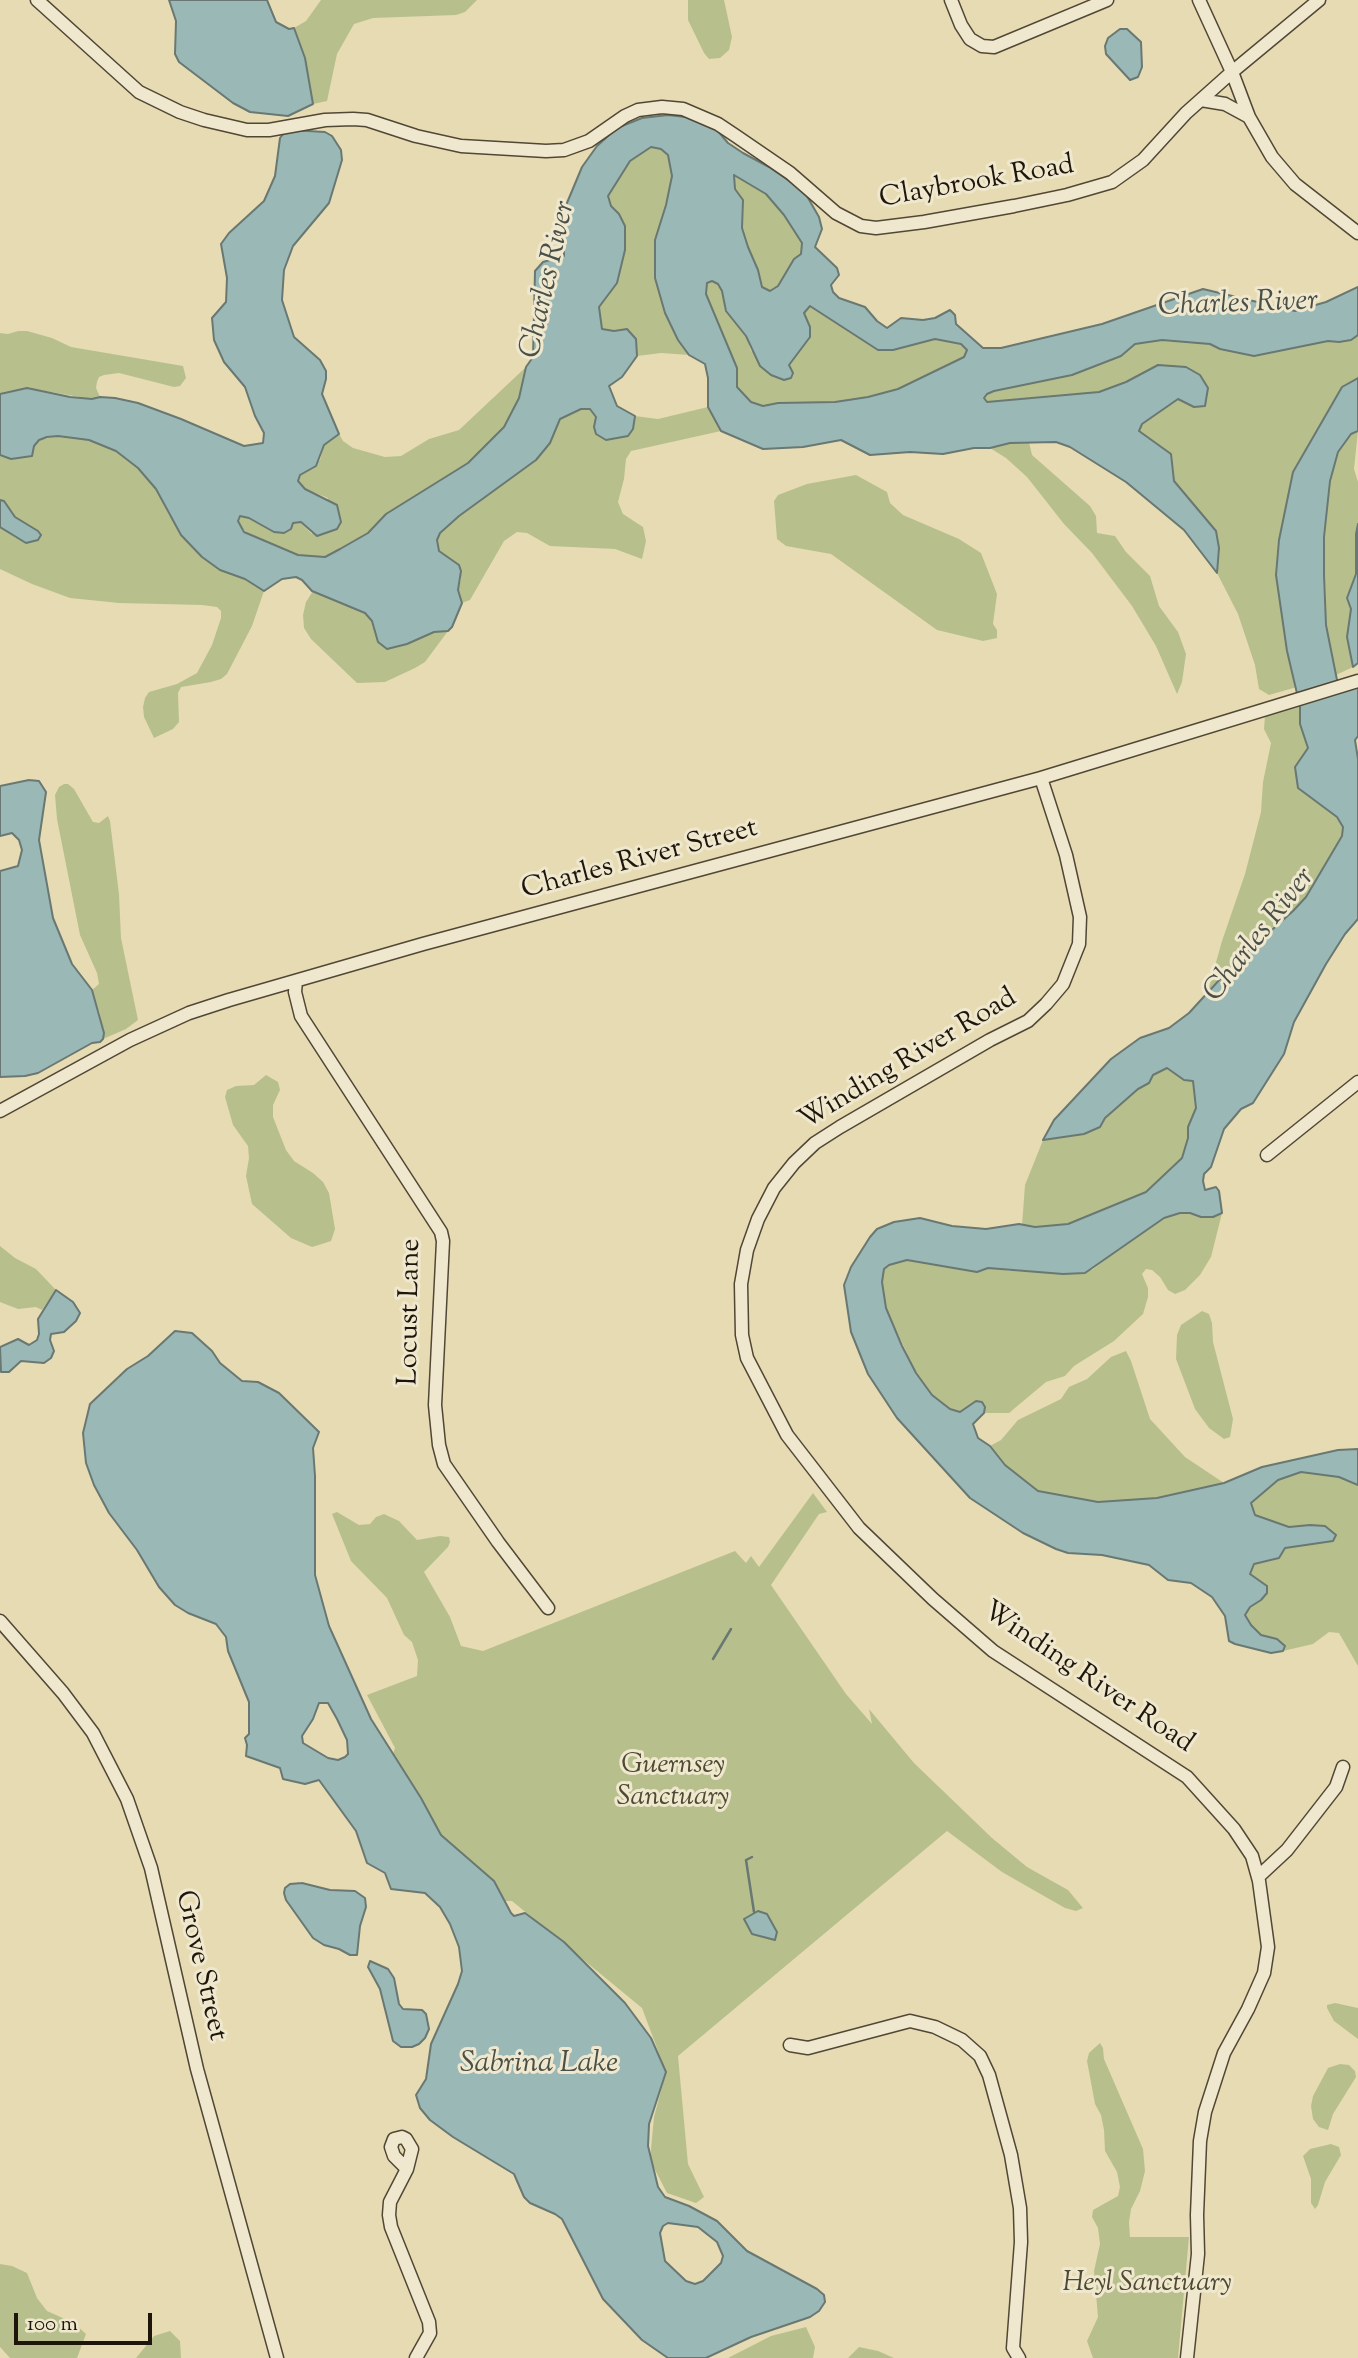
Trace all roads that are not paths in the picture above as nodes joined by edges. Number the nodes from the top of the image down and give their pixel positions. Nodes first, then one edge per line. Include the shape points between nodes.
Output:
1 (37, 0) edge
2 (951, 0) edge
3 (1107, 0) edge
4 (1199, 0) edge
5 (1319, 0) edge
6 (1232, 72) junction
7 (1201, 100) junction
8 (1249, 117) junction
9 (1358, 233) edge
10 (1354, 682) edge
11 (1041, 779) junction
12 (296, 981) junction
13 (1358, 1082) edge
14 (0, 1111) edge
15 (1267, 1155) dead end
16 (548, 1608) dead end
17 (0, 1621) edge
18 (1343, 1767) dead end
19 (1258, 1877) junction
20 (790, 2045) dead end
21 (407, 2169) dead end
22 (277, 2358) edge
23 (416, 2358) edge
24 (1019, 2358) edge
25 (1187, 2358) edge

1 - 7 street, Claybrook Road via 139,92 180,112 228,126 284,129 354,119 461,146 564,150 589,141 638,110 683,109 736,136 790,173 836,213 876,228 1068,195 1112,182 1143,160
2 - 3 street via 970,39 994,47
4 - 6 street
5 - 6 street, Claybrook Road
6 - 7 street, Claybrook Road
6 - 8 street
7 - 8 street via 1225,104
8 - 9 street via 1295,184
10 - 11 street, Charles River Street
11 - 12 street, Charles River Street
11 - 19 street, Winding River Road via 1080,917 1079,944 1063,984 1028,1021 840,1127 794,1163 774,1188 747,1250 741,1284 742,1335 747,1358 787,1435 859,1528 993,1651 1187,1777 1234,1829 1252,1856
12 - 14 street, Charles River Street via 166,1023
12 - 16 street, Locust Lane via 301,1016 441,1232 435,1405 444,1464
13 - 15 street
17 - 22 street, Grove Street via 93,1733 127,1799 151,1868 203,2090
18 - 19 street via 1336,1787 1287,1850
19 - 25 street, Winding River Road via 1268,1947 1264,1973 1224,2053 1205,2112
20 - 24 street via 808,2048 910,2021 962,2040 981,2056 1011,2155 1020,2208 1013,2348
21 - 23 street via 390,2202 389,2215 429,2322 430,2333

